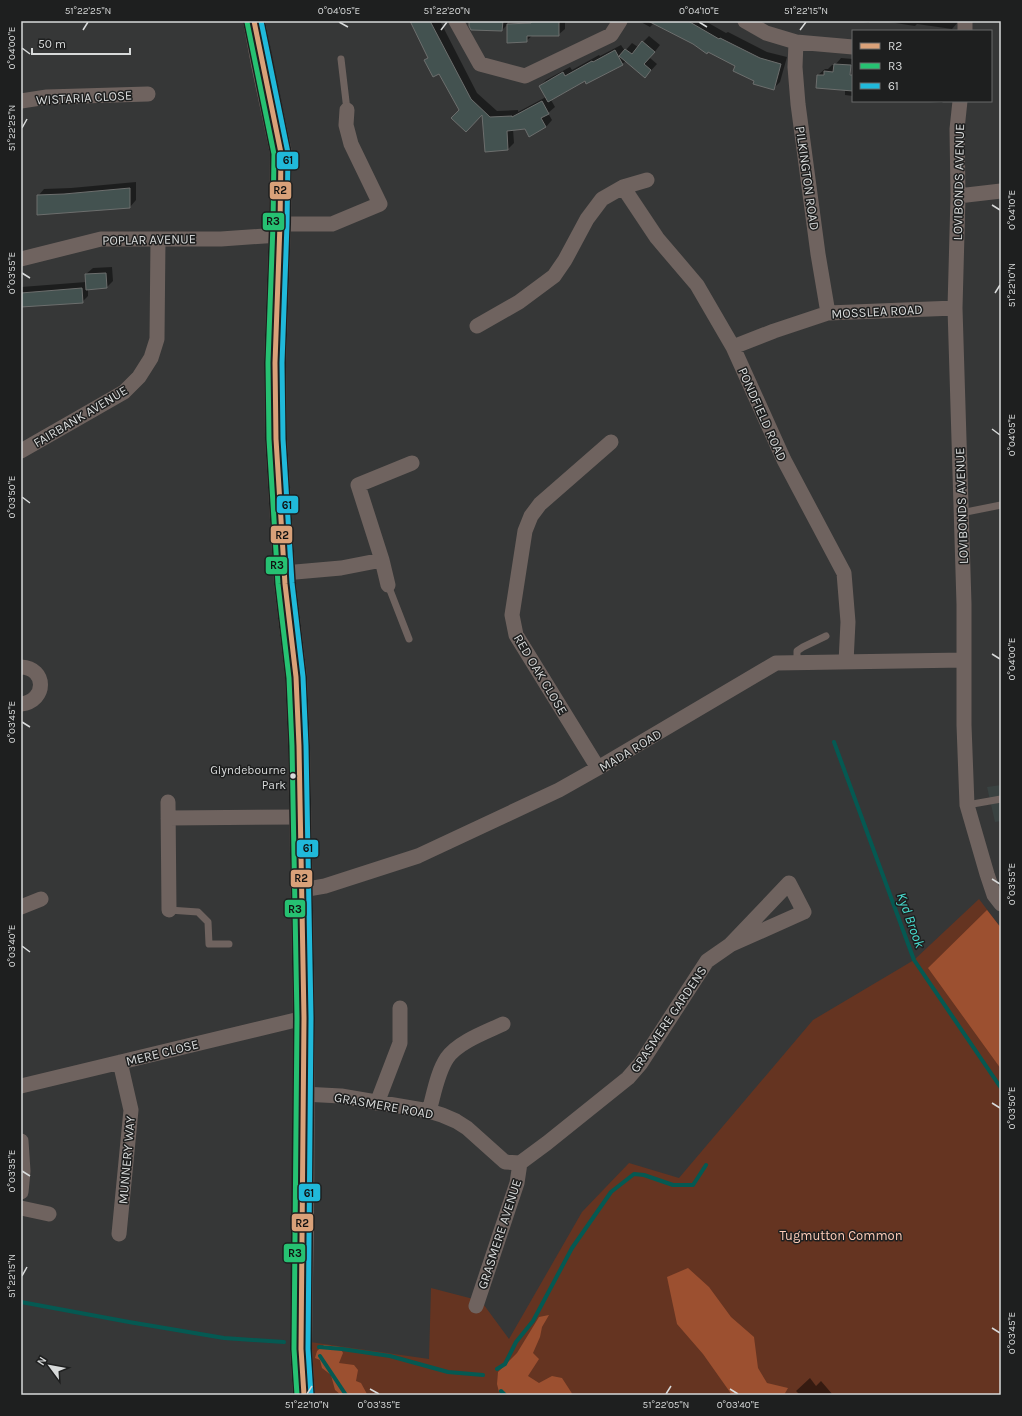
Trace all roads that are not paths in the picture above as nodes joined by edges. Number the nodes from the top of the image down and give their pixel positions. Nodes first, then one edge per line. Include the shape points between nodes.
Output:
1 (254, 21) edge
2 (456, 21) edge
3 (620, 21) edge
4 (745, 21) edge
5 (796, 42) junction
6 (852, 47) edge
7 (341, 59) dead end
8 (148, 94) dead end
9 (21, 101) edge
10 (960, 102) edge
11 (347, 110) joint
12 (646, 180) dead end
13 (623, 187) junction
14 (1001, 191) edge
15 (958, 196) junction
16 (280, 229) junction
17 (158, 239) junction
18 (21, 259) edge
19 (955, 308) junction
20 (828, 313) junction
21 (477, 326) dead end
22 (733, 347) junction
23 (611, 442) dead end
24 (21, 451) edge
25 (412, 463) dead end
26 (1001, 505) edge
27 (960, 513) junction
28 (382, 560) junction
29 (284, 572) junction
30 (388, 584) joint
31 (826, 636) dead end
32 (409, 639) dead end
33 (964, 660) junction
34 (846, 662) junction
35 (796, 663) junction
36 (21, 667) edge
37 (21, 704) edge
38 (598, 768) junction
39 (1001, 799) edge
40 (168, 802) dead end
41 (967, 805) junction
42 (301, 817) junction
43 (168, 818) junction
44 (302, 890) junction
45 (41, 899) dead end
46 (1001, 904) edge
47 (21, 907) edge
48 (169, 910) joint
49 (229, 944) dead end
50 (730, 945) junction
51 (400, 1008) dead end
52 (304, 1018) junction
53 (503, 1024) dead end
54 (120, 1062) junction
55 (21, 1086) edge
56 (303, 1094) junction
57 (377, 1103) junction
58 (429, 1111) junction
59 (21, 1141) edge
60 (520, 1163) junction
61 (21, 1192) edge
62 (21, 1208) edge
63 (49, 1214) dead end
64 (119, 1234) dead end
65 (476, 1306) dead end
66 (304, 1395) edge

1 - 16 main road via 282,153
2 - 3 street via 480,64 525,76 611,35
4 - 5 street via 766,33
5 - 6 street
5 - 20 street, PILKINGTON ROAD via 798,104
7 - 11 lane
8 - 9 street, WISTARIA CLOSE via 47,97
10 - 15 street, LOVIBONDS AVENUE via 957,129
11 - 16 street, POPLAR AVENUE via 346,125 351,144 380,204 332,224
12 - 13 street
13 - 21 street via 602,199 587,219 554,276 519,302
13 - 22 street, PONDFIELD ROAD via 657,238 697,284
14 - 15 street
15 - 19 street, LOVIBONDS AVENUE
16 - 17 street, POPLAR AVENUE via 221,239
16 - 29 main road via 275,363 276,439
17 - 18 street, POPLAR AVENUE via 101,239
17 - 24 street, FAIRBANK AVENUE via 157,339 151,358 139,377 124,392
19 - 20 street, MOSSLEA ROAD
19 - 27 street, LOVIBONDS AVENUE
20 - 22 street, MOSSLEA ROAD
22 - 34 street, PONDFIELD ROAD via 784,460 844,573 848,622
23 - 38 street, RED OAK CLOSE via 540,504 531,516 525,531 512,615 516,635
25 - 28 street via 358,485
26 - 27 lane
27 - 33 street, LOVIBONDS AVENUE
28 - 29 street via 340,568
28 - 30 street
29 - 42 main road via 296,677
30 - 32 lane
31 - 35 lane via 797,651
33 - 34 street, MADA ROAD
33 - 41 street, LOVIBONDS AVENUE
34 - 35 street, MADA ROAD
35 - 38 street, MADA ROAD via 776,663
36 - 37 street via 32,669 40,679 41,685 37,697
38 - 44 street, MADA ROAD via 559,790 418,856 325,886
39 - 41 lane
40 - 43 street
41 - 46 street, LOVIBONDS AVENUE via 994,895
42 - 43 street
42 - 44 main road
43 - 48 street
44 - 52 main road
45 - 47 street
48 - 49 lane via 198,912 208,922 209,944
50 - 50 street, GRASMERE GARDENS via 790,883 804,912
50 - 60 street, GRASMERE GARDENS via 707,961 641,1063 628,1078
51 - 57 street via 400,1043
52 - 54 street, MERE CLOSE
52 - 56 main road
53 - 58 street via 458,1047 448,1057 440,1073
54 - 55 street, MERE CLOSE
54 - 64 street, MUNNERY WAY via 131,1110
56 - 57 street, GRASMERE ROAD via 341,1096
56 - 66 main road via 301,1349
57 - 58 street, GRASMERE ROAD
58 - 60 street, GRASMERE ROAD via 467,1128 504,1162
59 - 61 street
60 - 65 street, GRASMERE AVENUE via 518,1183
62 - 63 street

